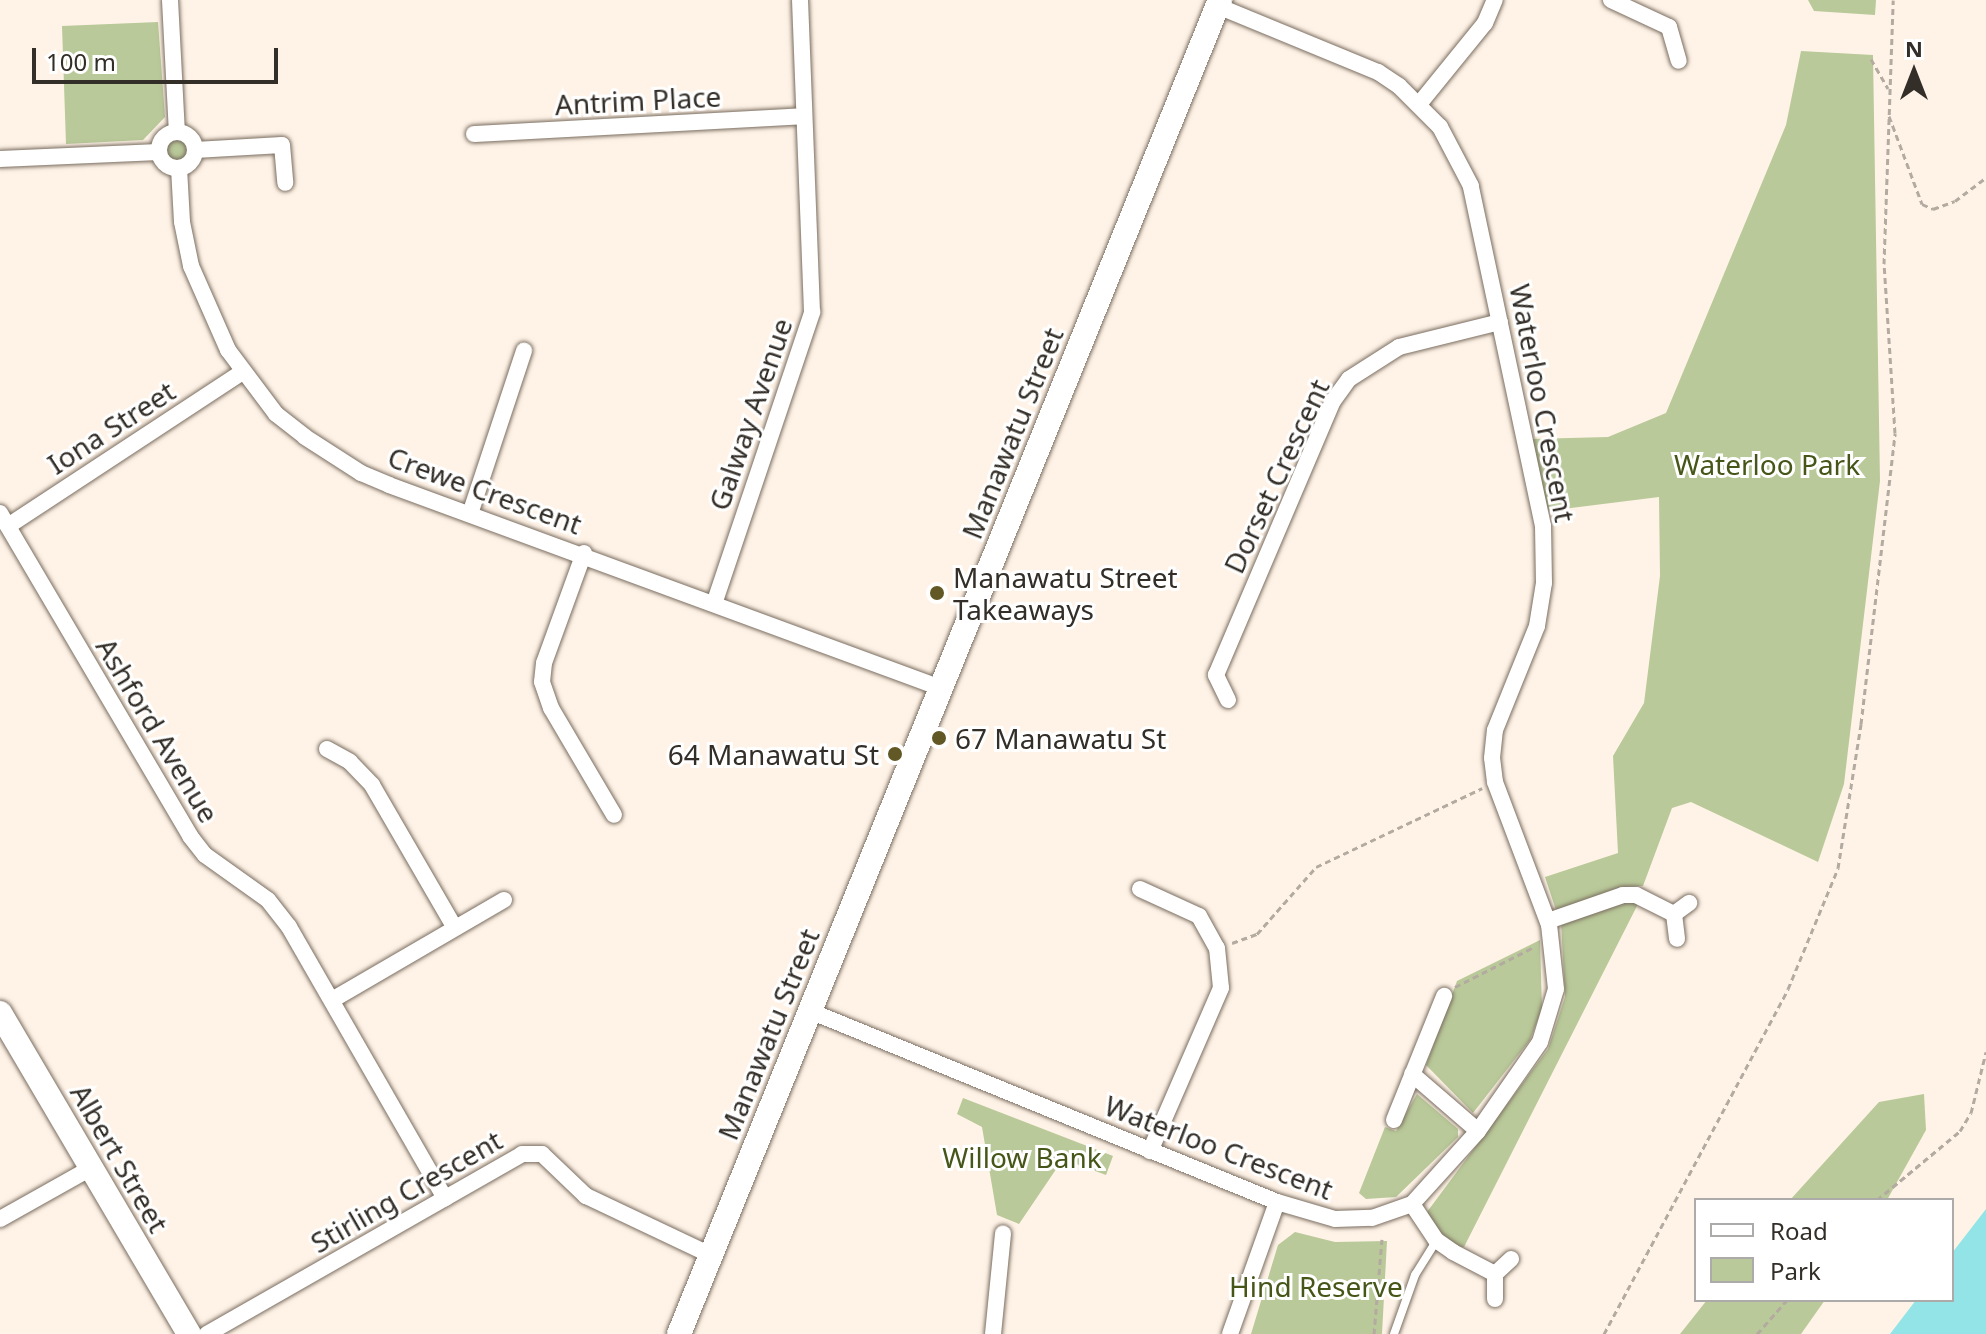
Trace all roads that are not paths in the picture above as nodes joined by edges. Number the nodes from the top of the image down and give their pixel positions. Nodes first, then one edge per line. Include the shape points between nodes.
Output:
1 (170, 0) edge
2 (800, 0) edge
3 (1495, 0) edge
4 (1611, 0) edge
5 (1219, 3) edge
6 (1679, 61) dead end
7 (1420, 103) junction
8 (804, 116) junction
9 (177, 132) junction
10 (474, 134) dead end
11 (195, 150) junction
12 (159, 152) junction
13 (0, 159) edge
14 (179, 168) junction
15 (285, 183) dead end
16 (1500, 322) junction
17 (524, 351) dead end
18 (242, 372) junction
19 (471, 511) junction
20 (4, 519) edge
21 (584, 553) junction
22 (715, 601) junction
23 (941, 688) junction
24 (1228, 700) dead end
25 (327, 749) dead end
26 (614, 815) dead end
27 (1140, 889) dead end
28 (504, 900) dead end
29 (1689, 903) dead end
30 (1674, 914) junction
31 (1548, 921) junction
32 (455, 928) junction
33 (1677, 939) dead end
34 (1444, 996) dead end
35 (332, 1000) junction
36 (810, 1011) junction
37 (0, 1013) edge
38 (1412, 1074) junction
39 (1394, 1120) dead end
40 (1478, 1131) junction
41 (1150, 1151) junction
42 (91, 1168) junction
43 (445, 1198) junction
44 (1277, 1202) junction
45 (1412, 1204) junction
46 (0, 1219) edge
47 (1003, 1233) dead end
48 (1436, 1240) junction
49 (711, 1255) junction
50 (1511, 1259) dead end
51 (1495, 1274) junction
52 (1495, 1299) dead end
53 (189, 1334) edge
54 (207, 1334) edge
55 (679, 1334) edge
56 (993, 1334) edge
57 (1230, 1334) edge
58 (1394, 1334) edge

1 - 9 street
2 - 8 street, Galway Avenue
3 - 7 street via 1485,23
4 - 6 street via 1669,27
5 - 7 street, Waterloo Crescent via 1378,72
5 - 23 street, Manawatu Street
7 - 16 street, Waterloo Crescent via 1446,136 1471,186
8 - 10 street, Antrim Place
8 - 22 street, Galway Avenue via 812,312
9 - 11 street via 188,135
9 - 12 street via 166,136
11 - 14 street via 193,160
11 - 15 street via 282,145
12 - 13 street
12 - 14 street via 168,166
14 - 18 street, Crewe Crescent via 191,266
16 - 24 street, Dorset Crescent via 1399,347 1349,379 1333,401 1216,675
16 - 31 street, Waterloo Crescent via 1543,526 1544,583 1537,626 1495,730 1495,782
17 - 19 street
18 - 19 street, Crewe Crescent via 276,414 361,473
18 - 20 street, Iona Street
19 - 21 street, Crewe Crescent
20 - 35 street, Ashford Avenue via 190,836 205,855 268,900
21 - 22 street, Crewe Crescent
21 - 26 street via 542,682 551,708
22 - 23 street, Crewe Crescent
23 - 36 street, Manawatu Street
25 - 32 street via 350,762 372,785
27 - 41 street via 1199,916 1217,948 1221,988
28 - 32 street
29 - 30 street
30 - 31 street via 1636,895 1623,895
30 - 33 street
31 - 40 street, Waterloo Crescent via 1556,989 1550,1018 1540,1042
32 - 35 street
34 - 38 street
35 - 43 street, Ashford Avenue
36 - 41 street, Waterloo Crescent
36 - 49 street, Manawatu Street
37 - 42 street, Albert Street
38 - 39 street
38 - 40 street
40 - 45 street, Waterloo Crescent
41 - 44 street, Waterloo Crescent
42 - 46 street
42 - 53 street, Albert Street
43 - 49 street, Stirling Crescent via 522,1154 542,1154 586,1196
43 - 54 street, Stirling Crescent
44 - 45 street, Waterloo Crescent via 1310,1215 1353,1219
44 - 57 street
45 - 48 street
47 - 56 street
48 - 51 street
48 - 58 lane via 1415,1275
49 - 55 street, Manawatu Street
50 - 51 street
51 - 52 street

